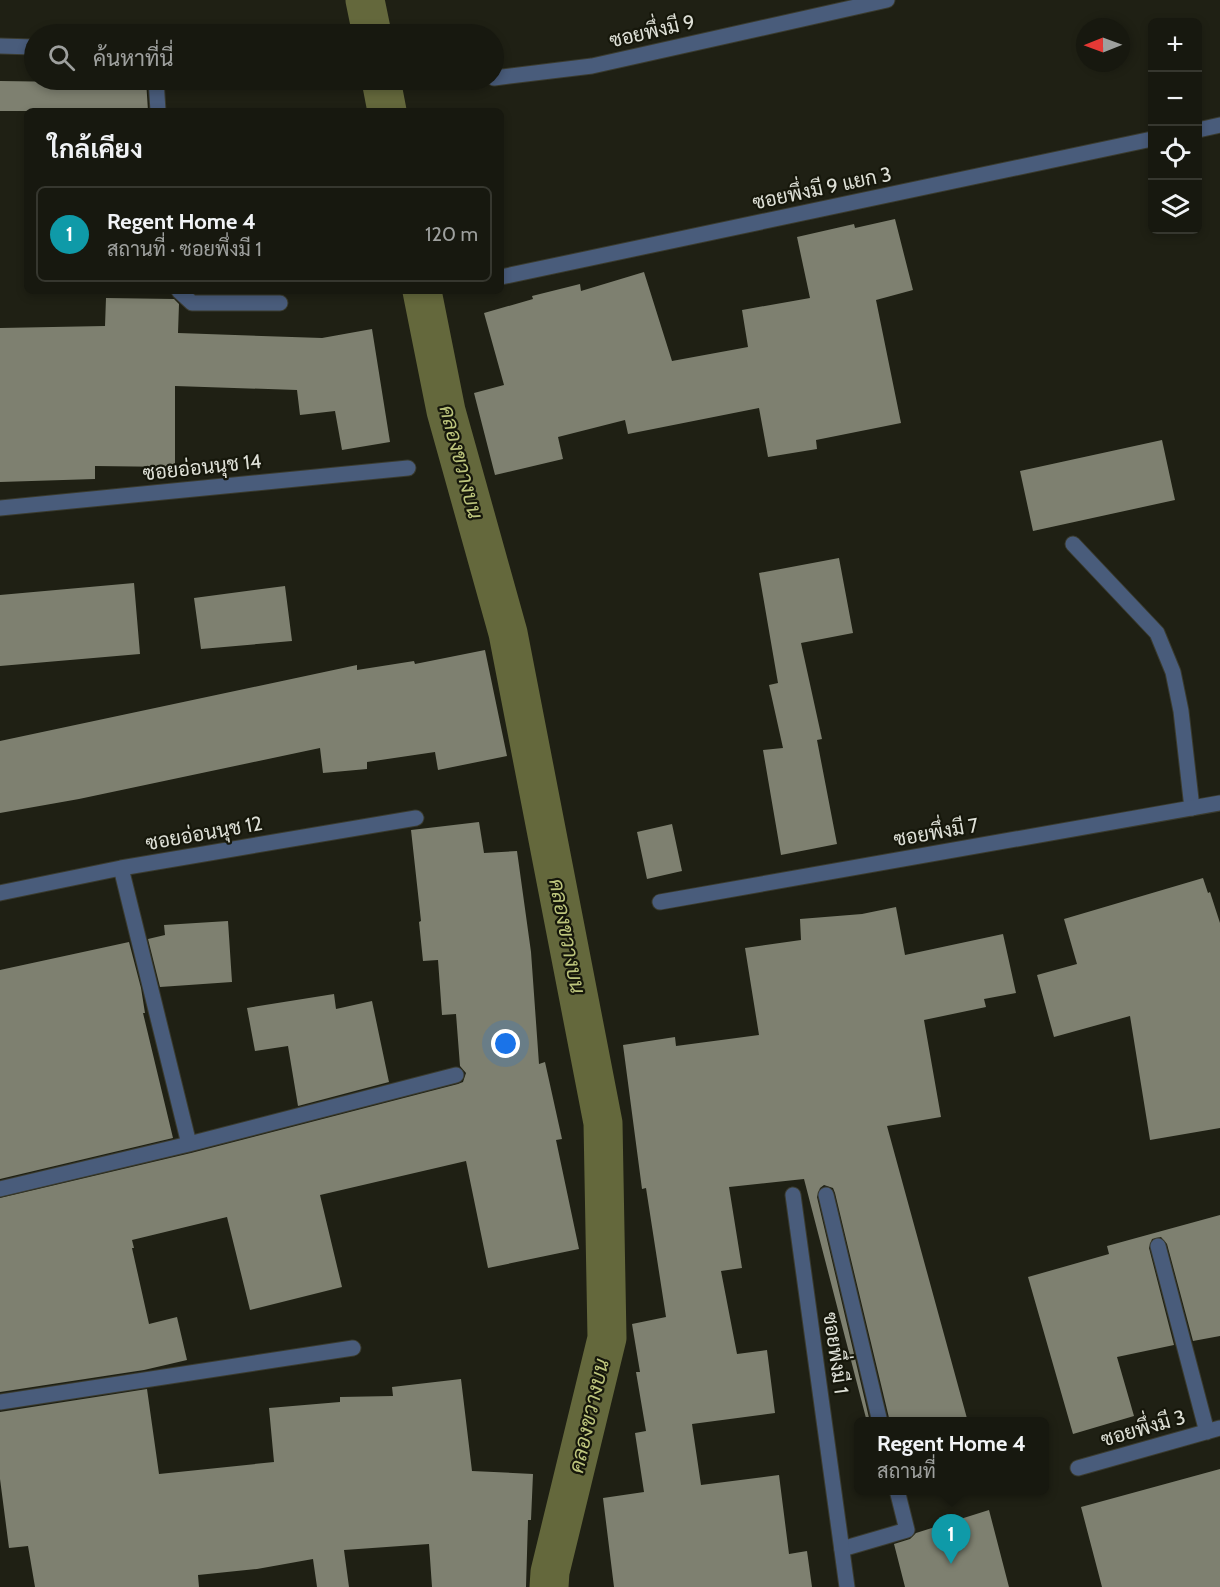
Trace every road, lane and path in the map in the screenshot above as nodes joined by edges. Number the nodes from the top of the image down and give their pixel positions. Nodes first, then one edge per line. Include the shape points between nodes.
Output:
1 (887, 0) edge
2 (0, 46) edge
3 (24, 47) edge
4 (504, 77) edge
5 (157, 90) edge
6 (158, 108) edge
7 (1220, 125) edge
8 (1202, 128) edge
9 (1148, 140) edge
10 (504, 276) edge
11 (182, 294) edge
12 (280, 303) dead end
13 (408, 468) dead end
14 (0, 508) edge
15 (1072, 544) dead end
16 (1220, 803) edge
17 (1192, 808) junction
18 (416, 818) dead end
19 (121, 868) junction
20 (0, 893) edge
21 (660, 902) dead end
22 (456, 1075) dead end
23 (189, 1144) junction
24 (0, 1189) edge
25 (793, 1195) dead end
26 (826, 1195) dead end
27 (1158, 1246) dead end
28 (353, 1348) dead end
29 (0, 1402) edge
30 (879, 1417) edge
31 (1214, 1430) edge
32 (1078, 1468) dead end
33 (898, 1495) edge
34 (842, 1549) junction
35 (847, 1587) edge

1 - 4 street, ซอยพึ่งมี 9 via 592,66
2 - 3 street
5 - 6 street
7 - 8 street
9 - 10 street, ซอยพึ่งมี 9 แยก 3
11 - 12 street via 192,303
13 - 14 street, ซอยอ่อนนุช 14
15 - 17 street via 1157,633 1173,672 1179,701
16 - 17 street, ซอยพึ่งมี 7
17 - 21 street, ซอยพึ่งมี 7
18 - 19 street, ซอยอ่อนนุช 12
19 - 20 street, ซอยอ่อนนุช 12
19 - 23 street
22 - 23 street
23 - 24 street
25 - 34 street, ซอยพึ่งมี 1
26 - 30 street
27 - 31 street
28 - 29 street
31 - 32 street, ซอยพึ่งมี 3
33 - 34 street via 907,1530
34 - 35 street, ซอยพึ่งมี 1

